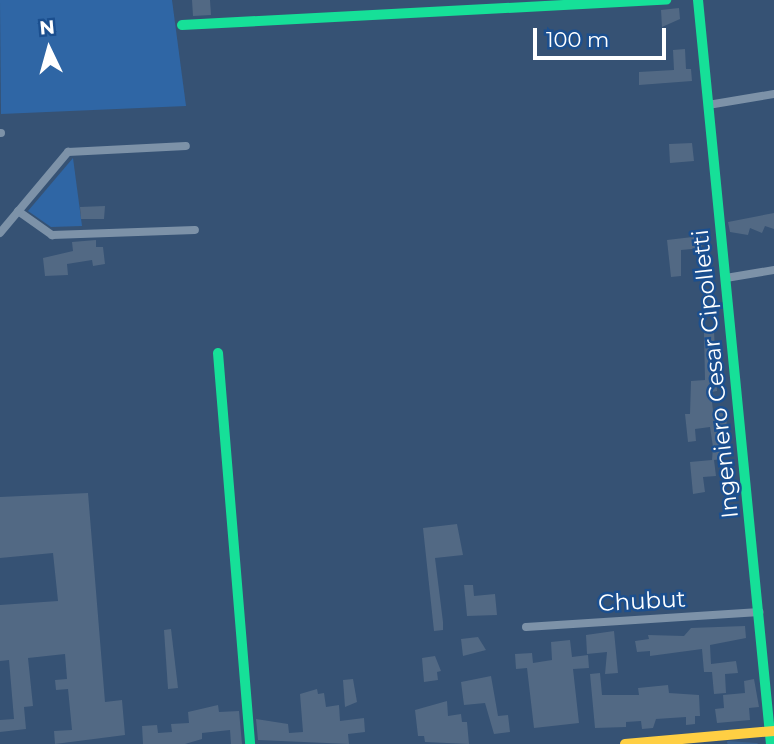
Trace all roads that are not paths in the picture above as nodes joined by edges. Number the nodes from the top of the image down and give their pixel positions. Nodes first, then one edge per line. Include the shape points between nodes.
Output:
1 (666, 0) edge
2 (698, 0) edge
3 (182, 25) dead end
4 (774, 94) edge
5 (708, 105) junction
6 (187, 146) dead end
7 (18, 211) junction
8 (195, 230) dead end
9 (0, 233) edge
10 (774, 270) edge
11 (726, 278) junction
12 (218, 353) dead end
13 (760, 612) junction
14 (526, 627) dead end
15 (773, 731) edge
16 (250, 744) edge
17 (625, 744) edge
18 (771, 744) edge

1 - 3 street
2 - 5 street, Ingeniero Cesar Cipolletti
4 - 5 street
5 - 11 street, Ingeniero Cesar Cipolletti
6 - 7 street via 68,152
7 - 8 street via 52,234
7 - 9 street
10 - 11 street
11 - 13 street, Ingeniero Cesar Cipolletti
12 - 16 street
13 - 14 street, Chubut
13 - 15 street, Ingeniero Cesar Cipolletti
15 - 17 street
15 - 18 street, Ingeniero Cesar Cipolletti

